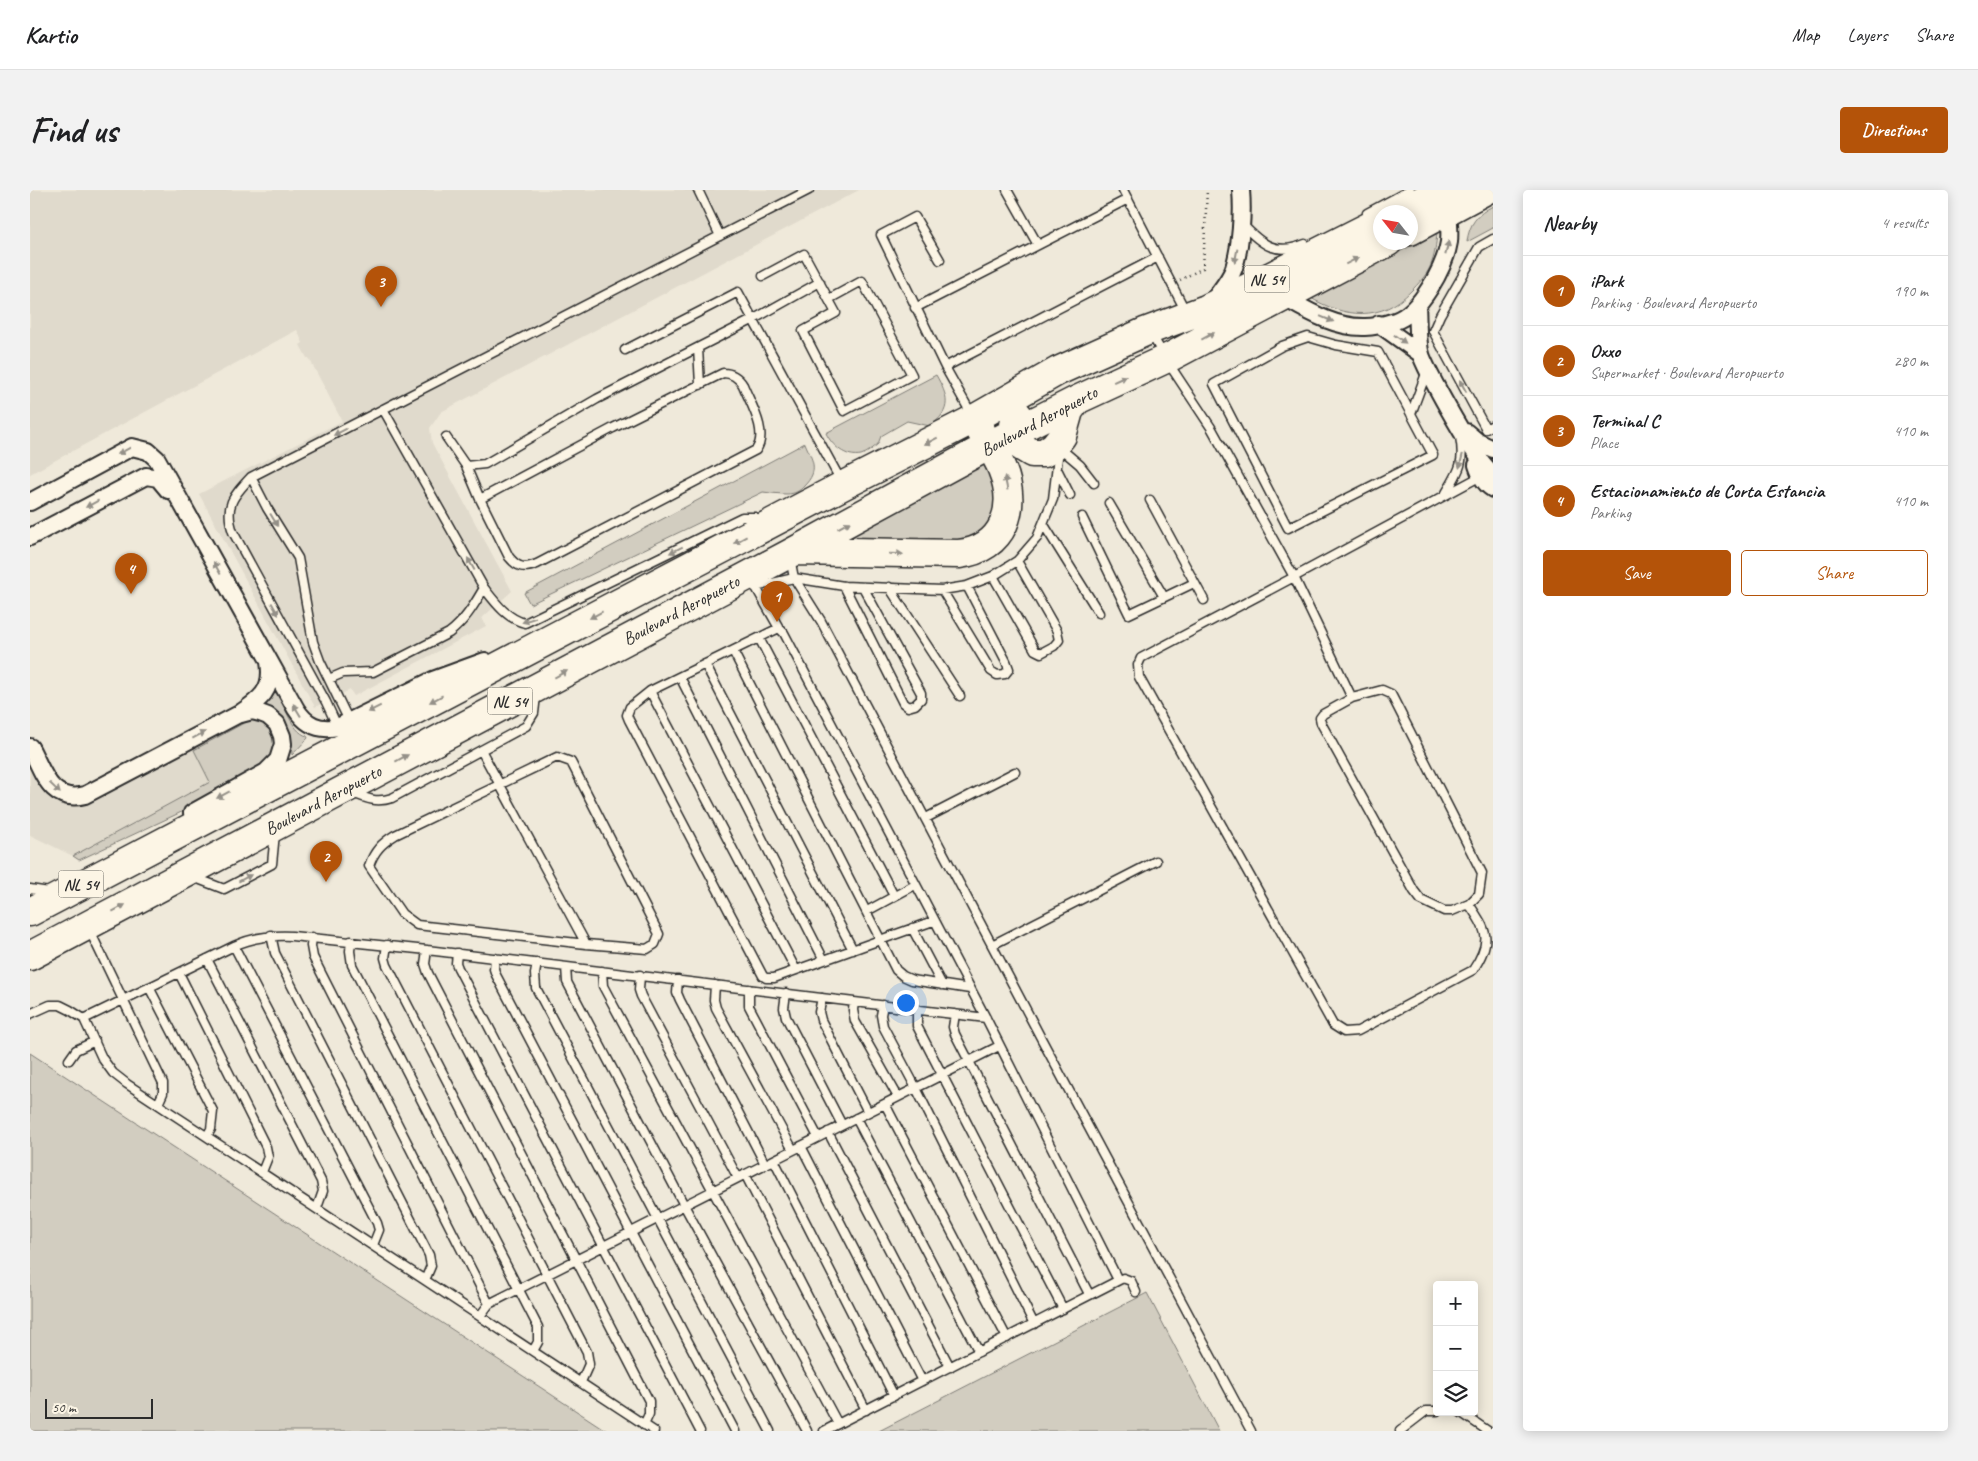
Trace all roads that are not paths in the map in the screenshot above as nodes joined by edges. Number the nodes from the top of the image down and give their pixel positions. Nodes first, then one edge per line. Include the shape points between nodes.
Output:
1 (698, 190) edge
2 (808, 190) edge
3 (1007, 190) edge
4 (1123, 190) edge
5 (1241, 190) edge
6 (1486, 190) edge
7 (1128, 199) junction
8 (1411, 199) edge
9 (1446, 201) edge
10 (1371, 218) edge
11 (1240, 222) junction
12 (1418, 224) edge
13 (720, 236) junction
14 (1493, 239) edge
15 (1312, 242) dead end
16 (1038, 245) junction
17 (1373, 250) edge
18 (1158, 257) junction
19 (940, 260) dead end
20 (763, 276) dead end
21 (820, 282) junction
22 (1283, 297) junction
23 (829, 299) junction
24 (1417, 305) junction
25 (915, 308) junction
26 (1197, 313) junction
27 (754, 319) junction
28 (1379, 324) junction
29 (1148, 331) junction
30 (698, 348) junction
31 (625, 350) dead end
32 (1165, 358) junction
33 (1424, 361) junction
34 (945, 367) junction
35 (700, 384) junction
36 (1078, 400) junction
37 (383, 409) junction
38 (1411, 414) junction
39 (974, 419) junction
40 (1458, 425) junction
41 (1490, 427) edge
42 (1014, 432) junction
43 (446, 437) dead end
44 (1061, 442) junction
45 (989, 447) junction
46 (1493, 449) edge
47 (466, 466) junction
48 (1058, 471) junction
49 (1489, 472) edge
50 (251, 477) junction
51 (1094, 483) dead end
52 (844, 485) junction
53 (1493, 489) edge
54 (1446, 493) junction
55 (1070, 495) dead end
56 (480, 499) junction
57 (1150, 500) dead end
58 (30, 502) edge
59 (1109, 503) dead end
60 (187, 513) junction
61 (1082, 517) dead end
62 (1044, 525) junction
63 (766, 526) junction
64 (30, 537) edge
65 (793, 561) junction
66 (1017, 561) junction
67 (993, 576) junction
68 (1294, 577) junction
69 (752, 581) junction
70 (1194, 582) junction
71 (844, 586) junction
72 (967, 586) junction
73 (864, 587) junction
74 (889, 587) junction
75 (484, 588) junction
76 (942, 590) junction
77 (1164, 597) junction
78 (1204, 600) dead end
79 (1099, 613) dead end
80 (779, 628) junction
81 (759, 638) junction
82 (732, 651) junction
83 (264, 652) junction
84 (706, 664) junction
85 (680, 677) junction
86 (329, 679) junction
87 (537, 687) junction
88 (650, 691) junction
89 (960, 696) dead end
90 (1352, 698) junction
91 (239, 714) junction
92 (348, 734) junction
93 (30, 747) edge
94 (481, 750) junction
95 (1015, 772) dead end
96 (499, 784) junction
97 (344, 789) junction
98 (926, 818) junction
99 (133, 857) junction
100 (1156, 861) dead end
101 (915, 885) junction
102 (30, 889) edge
103 (66, 892) junction
104 (894, 896) junction
105 (1469, 904) junction
106 (867, 910) junction
107 (30, 912) edge
108 (933, 921) junction
109 (88, 925) junction
110 (912, 928) junction
111 (30, 932) edge
112 (271, 935) junction
113 (312, 938) junction
114 (882, 939) junction
115 (351, 942) junction
116 (586, 944) junction
117 (387, 945) junction
118 (992, 945) junction
119 (234, 946) junction
120 (427, 950) junction
121 (853, 950) junction
122 (457, 953) junction
123 (30, 956) edge
124 (495, 958) junction
125 (207, 959) junction
126 (824, 960) junction
127 (537, 963) junction
128 (566, 966) junction
129 (796, 970) junction
130 (602, 971) junction
131 (179, 972) junction
132 (640, 975) junction
133 (678, 980) junction
134 (715, 985) junction
135 (942, 985) junction
136 (149, 987) junction
137 (749, 989) junction
138 (970, 989) junction
139 (786, 993) junction
140 (822, 998) junction
141 (123, 1000) junction
142 (854, 1002) junction
143 (883, 1005) junction
144 (917, 1010) junction
145 (30, 1014) edge
146 (955, 1014) junction
147 (986, 1018) junction
148 (84, 1019) junction
149 (95, 1041) junction
150 (999, 1046) junction
151 (69, 1060) dead end
152 (969, 1061) junction
153 (942, 1075) junction
154 (916, 1088) junction
155 (898, 1097) junction
156 (158, 1104) junction
157 (885, 1104) junction
158 (868, 1112) junction
159 (856, 1118) junction
160 (842, 1125) junction
161 (828, 1132) junction
162 (207, 1136) junction
163 (818, 1138) junction
164 (801, 1146) junction
165 (793, 1150) junction
166 (774, 1160) junction
167 (765, 1164) junction
168 (262, 1172) junction
169 (746, 1174) junction
170 (738, 1178) junction
171 (712, 1191) junction
172 (684, 1205) junction
173 (317, 1208) junction
174 (657, 1219) junction
175 (630, 1233) junction
176 (373, 1246) junction
177 (604, 1246) junction
178 (576, 1260) junction
179 (548, 1275) junction
180 (425, 1280) junction
181 (1118, 1280) junction
182 (520, 1289) junction
183 (1136, 1292) dead end
184 (1090, 1294) junction
185 (489, 1304) junction
186 (1063, 1309) junction
187 (480, 1316) junction
188 (1034, 1324) junction
189 (1007, 1338) junction
190 (533, 1351) junction
191 (979, 1352) junction
192 (950, 1367) junction
193 (922, 1381) junction
194 (580, 1382) junction
195 (894, 1396) junction
196 (866, 1410) junction
197 (1433, 1411) edge
198 (1466, 1416) edge
199 (838, 1424) junction
200 (644, 1425) junction
201 (654, 1431) edge
202 (700, 1431) edge
203 (735, 1431) edge
204 (770, 1431) edge
205 (807, 1431) edge
206 (824, 1431) edge
207 (1251, 1431) edge
208 (1400, 1431) edge
209 (1488, 1431) edge

1 - 13 lane
2 - 13 lane
3 - 16 lane
4 - 7 lane
5 - 11 street
6 - 9 highway
7 - 16 lane
7 - 18 lane
8 - 9 highway
8 - 10 lane
9 - 12 highway
24 -> 9 street via 1444,263 1449,240
10 - 26 highway, Boulevard Aeropuerto / NL 54
11 - 15 lane via 1260,241 1278,250 1292,250
11 -> 26 street via 1234,269
13 - 37 lane
41 -> 14 lane via 1433,331 1479,247
16 - 25 lane
22 -> 17 highway, Boulevard Aeropuerto / NL 54
18 - 26 lane via 1172,285
18 - 34 lane
19 - 25 lane via 915,217 881,235
20 - 21 lane via 804,254
21 - 23 lane
21 - 27 lane
22 -> 28 street via 1342,324 1365,327
32 -> 22 highway, Boulevard Aeropuerto / NL 54
23 - 23 lane via 836,313 803,331 844,411 912,375 862,280
24 - 28 street via 1396,321
24 - 33 street
25 - 34 lane
26 - 29 highway, Boulevard Aeropuerto / NL 54
27 - 30 lane
27 - 31 lane via 738,292
27 - 52 lane
28 -> 33 street
29 - 32 lane
29 - 39 highway, Boulevard Aeropuerto / NL 54 via 1058,371
29 - 42 highway via 1137,346 1125,354 1026,405 1016,417
30 - 35 lane
30 - 47 lane via 597,399 485,464
36 -> 32 highway, Boulevard Aeropuerto / NL 54
32 - 68 lane via 1212,429
33 - 38 lane
33 - 40 street
34 - 39 lane
35 - 56 lane
35 - 56 lane via 723,373 740,380 761,430 756,450 530,567 515,565 509,557
36 - 42 highway, Boulevard Aeropuerto / NL 54
36 - 44 highway via 1069,411
37 -> 50 lane
75 -> 37 lane
38 - 38 lane via 1378,352 1308,337 1282,346 1214,384 1288,528 1433,455
39 - 45 highway
39 -> 52 highway, Boulevard Aeropuerto / NL 54
40 - 46 street via 1478,442
40 - 49 street
40 -> 54 lane via 1463,454
42 - 44 highway via 1022,447 1032,453 1049,450
42 - 45 highway, Boulevard Aeropuerto / NL 54
43 - 47 lane
44 - 48 lane
44 - 51 lane
65 -> 45 highway, Boulevard Aeropuerto / NL 54
65 -> 45 highway via 977,551 999,534 1007,517 1005,479
47 - 56 lane
48 - 55 lane
48 - 62 lane
49 - 53 street via 1490,488
49 - 54 lane
50 -> 86 lane via 298,558 313,642
50 -> 92 lane via 237,491 231,503 228,513 233,532 326,702
52 - 63 highway, Boulevard Aeropuerto / NL 54
54 - 68 lane
57 - 70 lane
60 -> 58 street via 157,459 148,451 132,447
59 - 77 lane
60 -> 64 street via 162,482 146,476
83 -> 60 street
61 - 77 lane via 1129,614
62 - 66 lane
62 - 79 lane
63 -> 75 lane via 755,517 742,517 525,623 515,621
63 -> 92 highway, Boulevard Aeropuerto / NL 54 via 565,632
65 - 69 highway, Boulevard Aeropuerto / NL 54
65 - 71 lane
65 - 98 lane via 821,621
66 - 67 lane
66 - 67 lane via 1057,631 1059,640 1054,646 1041,653 1035,650
67 - 72 lane
68 - 90 lane
68 - 105 lane via 1141,658 1139,677 1333,1024 1344,1032 1358,1031 1473,970 1486,945 1486,929
69 - 80 lane
87 -> 69 highway, Boulevard Aeropuerto / NL 54
70 - 77 lane
70 - 78 lane
71 - 73 lane
71 - 73 lane via 903,703 908,707 915,705 922,699 921,693
72 - 76 lane
72 - 76 lane via 1006,661 1009,669 1005,674 996,675 991,671
73 - 74 lane
74 - 76 lane
74 - 89 lane
75 - 86 lane via 469,614 449,633 373,672 344,673
80 - 81 lane
80 - 101 lane via 784,632
81 - 82 lane
81 - 104 lane
82 - 84 lane
82 - 106 lane
83 - 91 street via 271,674 269,685 259,699
92 -> 83 street via 308,724
84 - 85 lane
84 - 121 lane
85 - 88 lane
85 - 126 lane
86 - 92 lane
87 - 94 lane via 534,712 526,726
97 -> 87 highway, Boulevard Aeropuerto / NL 54
88 - 129 lane
88 - 129 lane via 628,711 633,729 761,973 769,979
90 - 105 lane via 1382,690 1391,694 1478,861 1482,885 1479,894
90 - 105 lane via 1323,714 1320,723 1414,891 1421,900 1444,911
93 -> 91 street via 50,786 66,796 75,797 85,795
91 -> 99 street via 260,713 277,724 283,744 278,760 266,772 197,809
92 - 99 highway, Boulevard Aeropuerto / NL 54
94 - 96 lane
94 - 97 lane via 392,798 381,801 368,799
95 - 98 lane
96 - 116 lane
96 - 116 lane via 557,757 571,762 659,934 655,944 647,949
96 - 116 lane via 390,838 373,853 369,866 402,914 417,925
109 -> 97 highway, Boulevard Aeropuerto / NL 54
98 - 118 lane
99 - 103 highway, Boulevard Aeropuerto / NL 54
99 - 111 highway via 88,898
100 - 118 lane
101 - 104 lane
101 - 108 lane
102 - 103 lane
103 - 107 highway, Boulevard Aeropuerto / NL 54
104 - 106 lane
106 - 114 lane
108 - 110 lane
108 - 138 lane
109 - 123 highway, Boulevard Aeropuerto / NL 54
109 - 141 lane
110 - 114 lane
110 - 135 lane
112 - 113 lane
112 - 119 lane
112 - 180 lane via 275,953 430,1255 431,1266
113 - 115 lane
113 - 185 lane via 313,957
114 - 121 lane
114 - 135 lane via 896,970 912,980
115 - 117 lane
115 - 182 lane via 352,965
117 - 120 lane
117 - 179 lane via 387,965
118 - 207 lane
119 - 125 lane
119 - 176 lane via 377,1223 379,1230
120 - 122 lane
120 - 178 lane via 428,973
121 - 126 lane
122 - 124 lane
122 - 177 lane via 458,968
124 - 127 lane
124 - 175 lane via 496,975
125 - 131 lane
125 - 173 lane via 321,1181 323,1191
126 - 129 lane
127 - 128 lane
127 - 174 lane via 536,988
128 - 130 lane
128 - 172 lane via 567,982
130 - 132 lane
130 - 171 lane via 604,986
131 - 136 lane
131 - 168 lane via 266,1147 268,1157
132 - 133 lane
132 - 170 lane via 641,996
133 - 134 lane
133 - 167 lane via 680,1000
134 - 137 lane
134 - 165 lane via 716,1008
135 - 138 lane
136 - 141 lane
136 - 162 lane via 213,1111
137 - 139 lane
137 - 163 lane via 749,1006
138 - 147 lane
139 - 140 lane
139 - 160 lane via 786,1017
140 - 142 lane
140 - 158 lane via 821,1020
141 - 148 lane
141 - 156 lane via 163,1083
142 - 143 lane
142 - 155 lane via 855,1021
143 - 144 lane
143 - 154 lane via 883,1026
144 - 146 lane
144 - 153 lane via 917,1026
145 - 148 lane via 50,1005 60,1005
146 - 147 lane
146 - 152 lane via 955,1034
147 - 150 lane
148 - 149 lane
149 - 151 lane via 76,1050
149 - 156 lane via 113,1072
150 - 152 lane
150 - 181 lane
152 - 153 lane
152 - 184 lane
153 - 154 lane
153 - 186 lane
154 - 155 lane
154 - 188 lane
155 - 157 lane
156 - 162 lane
157 - 158 lane
157 - 189 lane
158 - 159 lane
159 - 160 lane
159 - 191 lane
160 - 161 lane
161 - 163 lane
161 - 192 lane
162 - 168 lane
163 - 164 lane
164 - 165 lane
164 - 193 lane
165 - 166 lane
166 - 167 lane
166 - 195 lane
167 - 169 lane
168 - 173 lane
169 - 170 lane
169 - 196 lane
170 - 171 lane
171 - 172 lane
171 - 199 lane
172 - 174 lane
172 - 205 lane
173 - 176 lane
174 - 175 lane
174 - 204 lane
175 - 177 lane
175 - 203 lane
176 - 180 lane
177 - 178 lane
177 - 202 lane
178 - 179 lane
178 - 200 lane via 649,1401 649,1414
179 - 182 lane
179 - 194 lane via 588,1352 588,1364
180 - 187 lane
181 - 183 lane via 1129,1279
181 - 184 lane
182 - 185 lane
182 - 190 lane via 538,1327 538,1342
184 - 186 lane
185 - 187 lane
186 - 188 lane
187 - 190 lane
188 - 189 lane
189 - 191 lane
190 - 194 lane
191 - 192 lane
192 - 193 lane
193 - 195 lane
194 - 200 lane
195 - 196 lane
196 - 199 lane
197 - 208 lane via 1426,1411
198 - 209 lane
199 - 206 lane
200 - 201 lane

